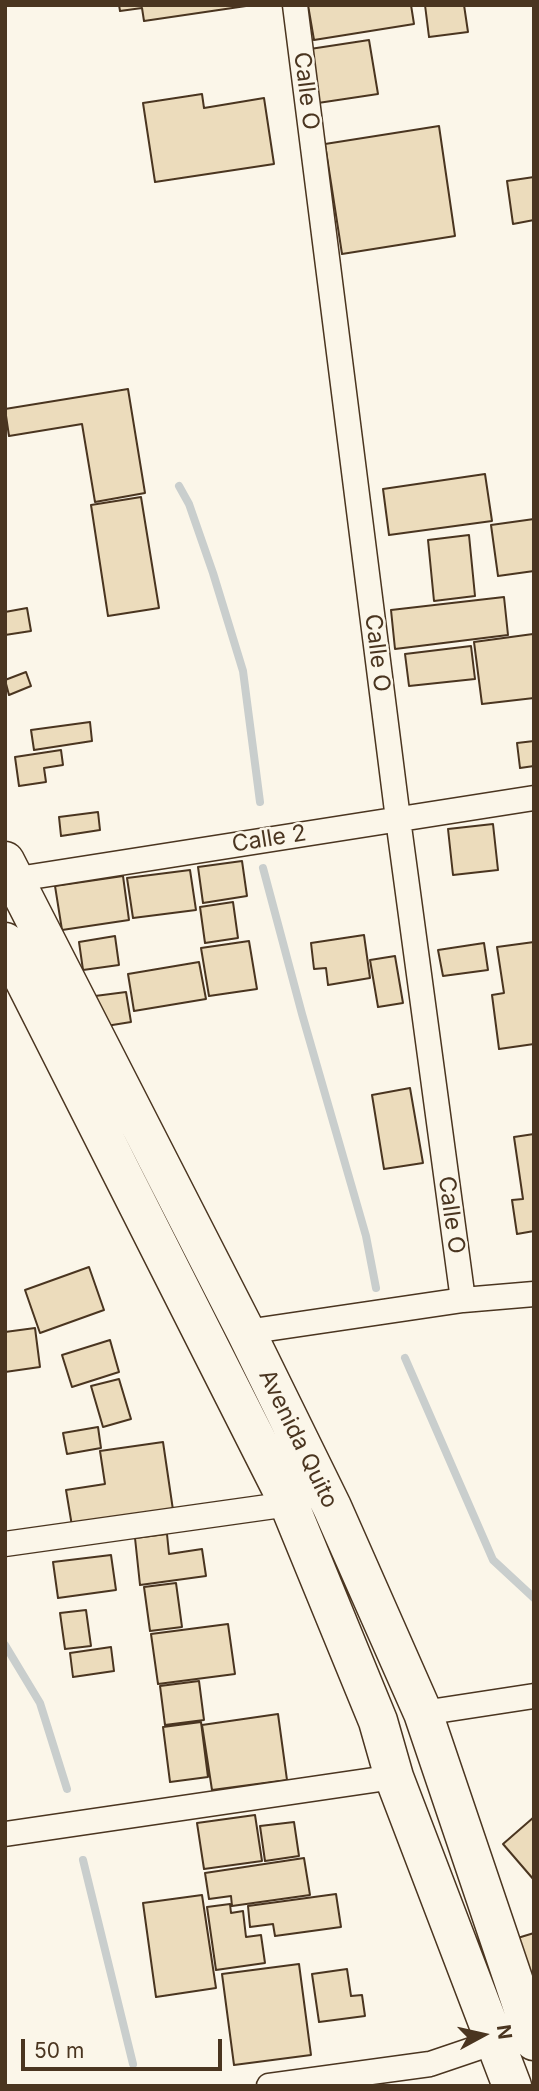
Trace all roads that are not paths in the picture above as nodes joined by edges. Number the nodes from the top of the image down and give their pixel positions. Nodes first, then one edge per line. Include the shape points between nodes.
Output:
1 (295, 5) edge
2 (534, 798) edge
3 (398, 819) junction
4 (9, 874) edge
5 (5, 942) edge
6 (534, 1294) edge
7 (463, 1300) junction
8 (246, 1332) junction
9 (289, 1504) junction
10 (5, 1544) edge
11 (534, 1696) edge
12 (423, 1713) junction
13 (394, 1777) junction
14 (5, 1834) edge
15 (495, 2042) junction
16 (534, 2042) edge
17 (270, 2086) edge
18 (512, 2086) edge

1 - 3 street, Calle O
2 - 3 street, Calle 2
3 - 4 street, Calle 2
3 - 7 street, Calle O
4 - 8 highway, Avenida Quito
5 - 9 highway, Avenida Quito
6 - 7 street
7 - 8 street
8 - 12 highway, Avenida Quito via 332,1507
9 - 10 street
9 - 13 highway, Avenida Quito via 378,1721
11 - 12 street
12 - 16 highway, Avenida Quito
13 - 14 street
13 - 15 highway, Avenida Quito
15 - 17 street via 430,2064
15 - 18 highway, Avenida Quito

